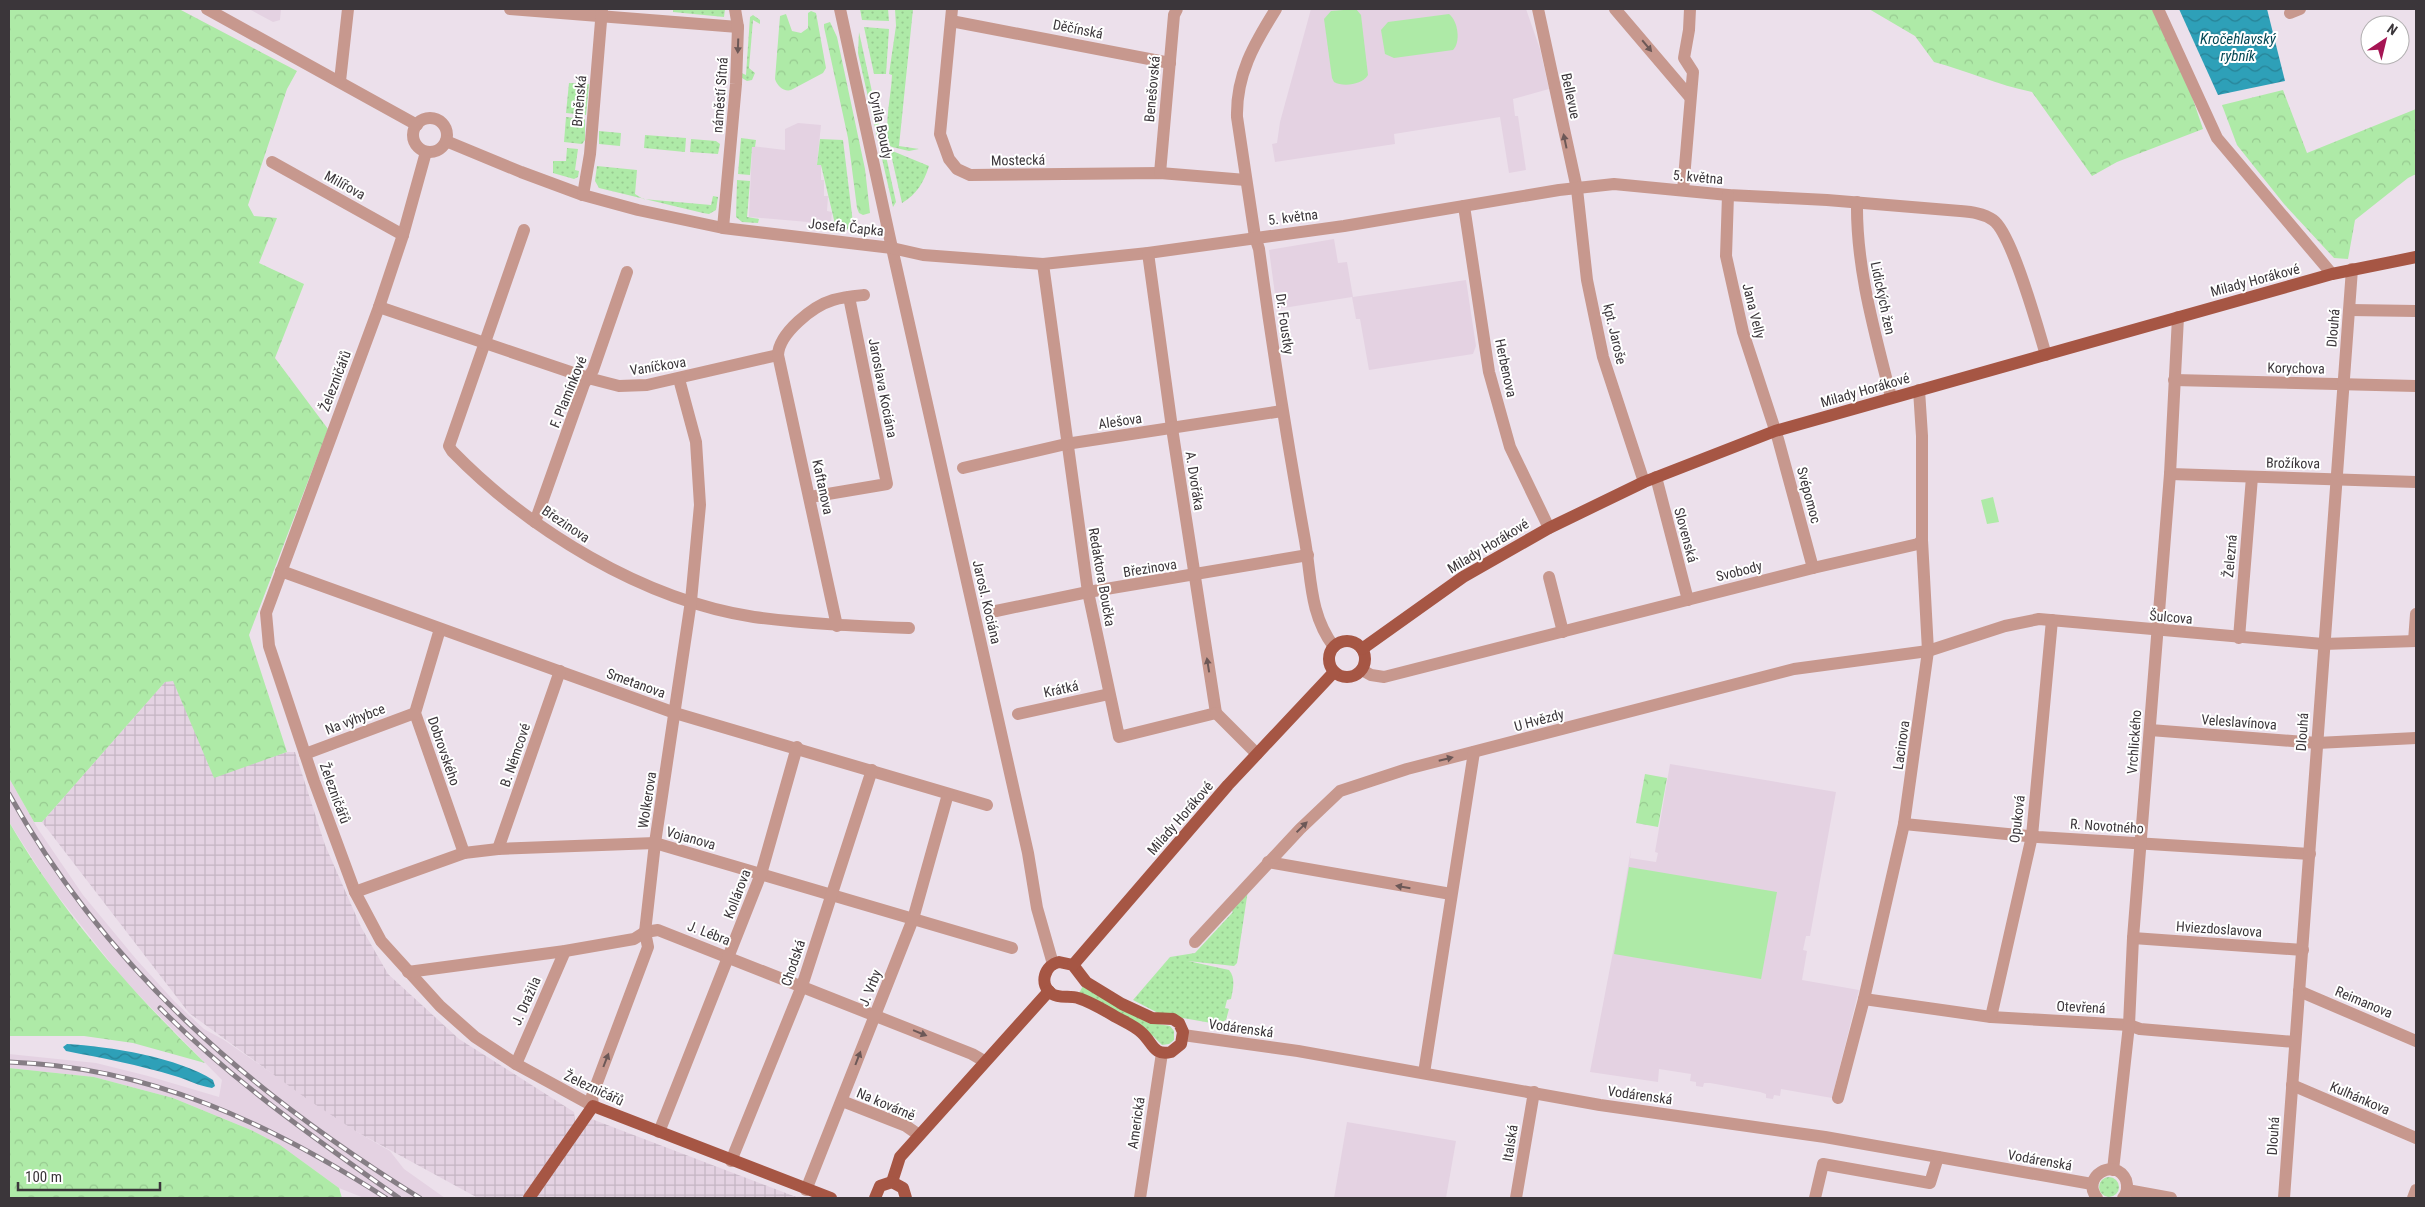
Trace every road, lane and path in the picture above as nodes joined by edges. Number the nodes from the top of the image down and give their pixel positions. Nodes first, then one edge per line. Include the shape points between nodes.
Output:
1 (207, 9) edge
2 (348, 9) edge
3 (510, 9) edge
4 (734, 9) edge
5 (840, 9) edge
6 (1177, 9) edge
7 (1276, 9) edge
8 (1538, 9) edge
9 (1616, 9) edge
10 (1690, 9) edge
11 (2158, 9) edge
12 (601, 13) edge
13 (952, 15) edge
14 (738, 27) junction
15 (1170, 62) junction
16 (340, 81) junction
17 (1690, 97) junction
18 (417, 125) junction
19 (446, 140) junction
20 (426, 152) junction
21 (272, 162) dead end
22 (1160, 173) junction
23 (1246, 180) junction
24 (1577, 189) junction
25 (1683, 190) junction
26 (583, 195) junction
27 (1728, 195) junction
28 (1857, 202) junction
29 (1464, 206) junction
30 (723, 228) junction
31 (524, 230) dead end
32 (403, 235) junction
33 (1256, 237) junction
34 (892, 248) junction
35 (1148, 253) junction
36 (2416, 258) edge
37 (1043, 264) junction
38 (2352, 269) junction
39 (627, 272) dead end
40 (2332, 274) junction
41 (864, 295) dead end
42 (849, 297) junction
43 (379, 307) junction
44 (2350, 310) junction
45 (2416, 311) edge
46 (2178, 317) junction
47 (485, 343) junction
48 (778, 355) junction
49 (2046, 355) junction
50 (588, 378) junction
51 (680, 379) junction
52 (2174, 380) junction
53 (2343, 384) junction
54 (2416, 386) edge
55 (1919, 390) junction
56 (1891, 398) junction
57 (1282, 411) junction
58 (1172, 428) junction
59 (1775, 431) junction
60 (1066, 444) junction
61 (963, 468) dead end
62 (2170, 474) junction
63 (1656, 477) junction
64 (2252, 478) junction
65 (2338, 478) junction
66 (1644, 482) junction
67 (2416, 482) edge
68 (810, 498) junction
69 (535, 522) junction
70 (1549, 528) junction
71 (1922, 540) junction
72 (1308, 555) junction
73 (1813, 568) junction
74 (281, 571) junction
75 (1194, 576) junction
76 (1549, 578) dead end
77 (1088, 592) junction
78 (1688, 600) junction
79 (691, 601) junction
80 (996, 611) dead end
81 (2416, 614) edge
82 (2052, 620) junction
83 (837, 626) junction
84 (910, 628) dead end
85 (440, 629) junction
86 (2157, 630) junction
87 (1563, 632) junction
88 (2238, 638) junction
89 (2415, 641) edge
90 (2324, 644) junction
91 (1334, 647) junction
92 (1362, 650) junction
93 (1928, 651) junction
94 (1362, 670) junction
95 (560, 671) junction
96 (1334, 672) junction
97 (1109, 694) junction
98 (414, 713) junction
99 (675, 713) junction
100 (1216, 713) junction
101 (1018, 714) dead end
102 (2150, 730) junction
103 (2416, 738) edge
104 (2317, 743) junction
105 (797, 747) junction
106 (1474, 752) junction
107 (305, 754) junction
108 (1257, 754) junction
109 (872, 770) junction
110 (948, 794) junction
111 (987, 805) dead end
112 (1904, 824) junction
113 (2032, 836) junction
114 (2141, 843) junction
115 (655, 844) junction
116 (498, 849) junction
117 (464, 853) junction
118 (2310, 854) junction
119 (1268, 862) junction
120 (761, 874) junction
121 (356, 892) junction
122 (1451, 894) junction
123 (832, 895) junction
124 (913, 919) junction
125 (645, 932) junction
126 (2133, 938) junction
127 (1195, 942) dead end
128 (1012, 948) dead end
129 (2303, 950) junction
130 (565, 951) junction
131 (729, 957) junction
132 (1053, 964) junction
133 (1073, 965) junction
134 (408, 972) junction
135 (802, 986) junction
136 (1049, 991) junction
137 (2300, 991) junction
138 (1864, 999) junction
139 (875, 1015) junction
140 (1991, 1018) junction
141 (2129, 1025) junction
142 (1183, 1035) junction
143 (2416, 1041) edge
144 (2295, 1042) junction
145 (1162, 1053) junction
146 (984, 1061) junction
147 (516, 1064) junction
148 (1424, 1073) junction
149 (2292, 1084) junction
150 (1534, 1092) junction
151 (1838, 1098) dead end
152 (842, 1101) junction
153 (593, 1106) junction
154 (659, 1132) junction
155 (919, 1135) junction
156 (2416, 1138) edge
157 (1938, 1157) junction
158 (731, 1161) junction
159 (2113, 1170) junction
160 (892, 1182) junction
161 (2092, 1184) junction
162 (806, 1190) junction
163 (2416, 1190) edge
164 (2125, 1194) edge
165 (529, 1198) edge
166 (831, 1198) edge
167 (875, 1198) edge
168 (906, 1198) edge
169 (1140, 1198) edge
170 (1516, 1198) edge
171 (1815, 1198) edge
172 (2097, 1198) edge
173 (2171, 1198) edge
174 (2284, 1198) edge
175 (2413, 1198) edge

1 - 16 street
2 - 16 street
3 - 12 street
4 - 14 street, náměstí Sítná
5 - 34 street, Cyrila Boudy
6 - 15 street, Benešovská
7 - 23 street, Dr. Foustky via 1248,56 1239,84 1237,117
24 -> 8 street, Bellevue
9 -> 17 street
10 - 17 street via 1684,58 1694,72
11 - 40 street via 2218,138
12 - 14 street
12 - 26 street, Brněnská via 590,154
13 - 15 street, Děčínská
13 - 22 street, Mostecká via 940,134 949,159 962,173
14 -> 30 street, náměstí Sítná
15 - 22 street, Benešovská
16 - 18 street
17 - 25 street
18 - 19 street via 427,119 439,122 445,128
18 - 20 street via 413,134 415,143
19 - 20 street via 439,149
19 - 26 street, Josefa Čapka
20 - 32 street, Železničářů
21 - 32 street, Milířova
22 - 23 street, Mostecká
23 - 33 street, Dr. Foustky
24 - 25 street, 5. května via 1614,184
24 - 29 street, 5. května
24 - 66 street, kpt. Jaroše via 1587,280 1604,357
25 - 27 street, 5. května
26 - 30 street, Josefa Čapka
27 - 28 street, 5. května
27 - 59 street, Jana Velly via 1726,256 1743,332
28 - 49 street, 5. května via 1960,211 1993,220 2009,245
28 - 56 street, Lidických žen via 1856,238 1868,306
29 - 33 street, 5. května
29 - 70 street, Herbenova via 1489,372 1510,447
30 - 34 street, Josefa Čapka
31 - 47 street, Březinova
32 - 43 street, Železničářů
33 - 35 street, Josefa Čapka
33 - 57 street, Dr. Foustky
34 - 37 street, Josefa Čapka via 923,255
34 - 132 street, Jarosl. Kociána via 1028,853 1037,908
35 - 37 street, Josefa Čapka
35 - 58 street, A. Dvořáka
36 - 38 main road, Milady Horákové
37 - 60 street, Redaktora Boučka
38 - 40 main road, Milady Horákové
38 - 44 street, Dlouhá
39 - 50 street, F. Plamínkové
40 - 46 main road, Milady Horákové
41 - 42 street
42 - 48 street via 821,305 795,325 778,345
42 - 68 street, Jaroslava Kociána via 887,484
43 - 47 street, Vaníčkova
43 - 74 street, Železničářů
44 - 45 street
44 - 53 street, Dlouhá
46 - 49 main road, Milady Horákové
46 - 52 street, Vrchlického
47 - 50 street, Vaníčkova
47 - 69 street, Březinova via 449,446 480,479
48 - 51 street, Vaníčkova
48 - 68 street, Kaftanova
49 - 55 main road, Milady Horákové
50 - 51 street, Vaníčkova via 619,386 647,386
50 - 69 street, F. Plamínkové
51 - 79 street, Wolkerova via 696,442 700,505
52 - 53 street, Korychova
52 - 62 street, Vrchlického
53 - 54 street, Korychova
53 - 65 street, Dlouhá
55 - 56 main road, Milady Horákové
55 - 71 street, Lacinova
56 - 59 main road, Milady Horákové
57 - 58 street, Alešova
57 - 72 street, Dr. Foustky
58 - 60 street, Alešova
58 - 75 street, A. Dvořáka
59 - 63 main road, Milady Horákové
59 - 73 street, Svépomoc
60 - 61 street, Alešova
60 - 77 street, Redaktora Boučka
62 - 64 street, Brožíkova
62 - 86 street, Vrchlického
63 - 66 main road, Milady Horákové
63 - 78 street, Slovenská
64 - 65 street, Brožíkova
64 - 88 street, Železná
65 - 67 street, Brožíkova
65 - 90 street, Dlouhá
66 - 70 main road, Milady Horákové
68 - 83 street, Kaftanova
69 - 79 street, Březinova via 591,558 646,585
70 - 92 main road, Milady Horákové via 1463,577
71 - 73 street, Svobody via 1918,544
71 - 93 street, Lacinova
72 - 75 street, Březinova
72 - 91 street, Dr. Foustky via 1316,615
73 - 78 street, Svobody
74 - 85 street, Smetanova
74 - 107 street, Železničářů via 266,613 266,632
75 - 77 street, Březinova
100 -> 75 street, A. Dvořáka
76 - 87 street
77 - 80 street, Březinova
77 - 97 street, Redaktora Boučka
78 - 87 street, Svobody
79 - 83 street, Březinova via 752,616
79 - 99 street, Wolkerova
81 - 89 street
82 - 86 street, Šulcova
82 - 93 street, Šulcova via 2039,619 2005,626
82 - 113 street, Opuková
83 - 84 street, Březinova
85 - 95 street, Smetanova
85 - 98 street, Dobrovského
86 - 88 street, Šulcova
86 - 102 street, Vrchlického
87 - 94 street, Svobody via 1384,677
88 - 90 street, Šulcova
89 - 90 street, Šulcova
90 - 104 street, Dlouhá
91 - 92 main road via 1351,642
91 - 96 main road via 1329,656
92 - 94 main road via 1365,659
93 - 106 street, U Hvězdy via 1794,669
93 - 112 street, Lacinova
94 - 96 main road via 1352,677
95 - 99 street, Smetanova
95 - 116 street, B. Němcové
96 - 108 main road, Milady Horákové
97 - 100 street, Redaktora Boučka via 1119,737
97 - 101 street, Krátká
98 - 107 street, Na výhybce
98 - 117 street, Dobrovského
99 - 105 street, Smetanova
99 - 115 street, Wolkerova
100 - 108 street
102 - 104 street, Veleslavínova
102 - 114 street, Vrchlického
103 - 104 street, Veleslavínova
104 - 118 street, Dlouhá
105 - 109 street, Smetanova
105 - 120 street, Kollárova
119 -> 106 street, U Hvězdy via 1340,791
106 - 122 street
107 - 121 street, Železničářů
108 - 133 main road, Milady Horákové
109 - 110 street, Smetanova
109 - 123 street, Chodská
110 - 111 street, Smetanova
110 - 124 street, J. Vrby
112 - 113 street, R. Novotného
112 - 138 street, Lacinova
113 - 114 street, R. Novotného
113 - 140 street, Opuková
114 - 118 street, R. Novotného
114 - 126 street, Vrchlického
115 - 116 street, Vojanova
115 - 120 street, Vojanova
115 - 125 street, Wolkerova
116 - 117 street, Vojanova
117 - 121 street, Vojanova
118 - 129 street, Dlouhá
122 -> 119 street
119 - 127 street, U Hvězdy
120 - 123 street, Vojanova
120 - 131 street, Kollárova
121 - 134 street, Železničářů via 381,941
122 - 148 street
123 - 124 street, Vojanova
123 - 135 street, Chodská
124 - 128 street, Vojanova
124 - 139 street, J. Vrby
125 - 130 street, J. Lébra via 634,939
125 - 131 street, J. Lébra via 658,930
153 -> 125 street, Wolkerova via 592,1096 648,946
126 - 129 street, Hviezdoslavova
126 - 141 street, Vrchlického
129 - 137 street, Dlouhá
130 - 134 street, J. Lébra
130 - 147 street, J. Dražila
131 - 135 street, J. Lébra
131 - 154 street, Kollárova
132 - 133 main road
132 - 136 main road via 1044,978
133 - 142 main road via 1086,982 1122,1004 1152,1018 1176,1020
134 - 147 street, Železničářů via 475,1037
135 - 139 street, J. Lébra
135 - 158 street, Chodská
136 - 145 main road via 1057,996 1076,997 1104,1010 1142,1033 1153,1049
136 - 146 main road
137 - 143 street, Reimanova
137 - 144 street, Dlouhá
138 - 140 street, Otevřená
138 - 151 street, Lacinova
139 -> 146 street, J. Lébra
152 -> 139 street, J. Vrby
140 - 141 street, Otevřená
141 - 144 street, Otevřená via 2140,1029
141 - 159 street, Vrchlického
142 - 145 main road via 1177,1049
142 - 148 street, Vodárenská
144 - 149 street, Dlouhá
145 - 169 street, Americká
146 - 155 main road
147 - 153 street, Železničářů
148 - 150 street, Vodárenská
149 - 156 street, Kulhánkova
149 - 174 street, Dlouhá
150 - 157 street, Vodárenská
150 - 170 street, Italská
152 - 155 street, Na kovárně via 906,1126
152 - 162 street, J. Vrby
153 - 154 main road, Železničářů
153 - 165 main road, Wolkerova
154 - 158 main road, Železničářů
155 - 160 main road via 900,1157
157 - 161 street, Vodárenská
157 - 171 street via 1930,1183 1823,1164
158 - 162 main road, Železničářů
159 - 161 street via 2099,1172
159 - 164 street via 2124,1177
160 - 167 main road via 880,1186
160 - 168 main road via 903,1188
161 - 172 street
162 - 166 main road, Železničářů
163 - 175 street
164 - 173 street

